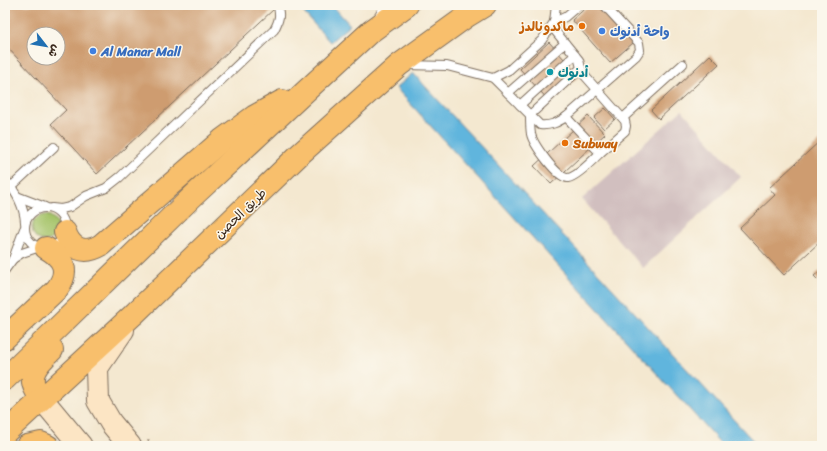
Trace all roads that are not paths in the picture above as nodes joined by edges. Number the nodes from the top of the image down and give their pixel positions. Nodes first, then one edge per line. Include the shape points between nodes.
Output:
1 (277, 5) edge
2 (385, 5) edge
3 (407, 5) edge
4 (485, 5) edge
5 (556, 5) edge
6 (579, 5) edge
7 (604, 5) edge
8 (554, 22) junction
9 (370, 32) junction
10 (565, 43) junction
11 (575, 55) junction
12 (683, 64) dead end
13 (400, 65) junction
14 (581, 68) junction
15 (493, 78) junction
16 (598, 89) junction
17 (307, 90) junction
18 (508, 93) junction
19 (520, 105) junction
20 (530, 116) junction
21 (566, 117) junction
22 (623, 118) junction
23 (54, 147) dead end
24 (600, 153) junction
25 (5, 179) edge
26 (12, 186) junction
27 (19, 197) junction
28 (191, 198) junction
29 (78, 202) junction
30 (49, 208) junction
31 (25, 225) junction
32 (65, 229) junction
33 (43, 247) junction
34 (13, 259) junction
35 (5, 270) edge
36 (133, 315) junction
37 (5, 338) edge
38 (5, 379) edge
39 (42, 399) junction
40 (5, 433) edge
41 (27, 446) edge
42 (48, 446) edge
43 (81, 446) edge
44 (130, 446) edge

1 - 29 lane via 279,16 274,30 120,177 106,188
2 - 9 lane
3 - 9 main road
4 - 13 main road, طريق الحصن
5 - 8 lane
6 - 8 lane via 565,17
7 - 16 lane via 638,43 640,50
8 - 10 lane via 556,32
8 - 15 lane via 542,40 514,66
9 - 17 main road
10 - 11 lane
10 - 18 lane
11 - 14 lane
11 - 19 lane
12 - 22 lane
13 - 15 lane via 447,66
13 - 36 main road, طريق الحصن via 300,154
14 - 16 lane
14 - 20 lane
15 - 18 lane
16 - 21 lane
16 - 22 lane
17 - 28 main road
17 - 32 main road via 272,106 238,128 94,250 74,247 68,240
18 - 19 lane
19 - 20 lane
20 - 21 lane via 540,125 548,126
20 - 24 lane via 531,135 538,150 562,176 574,176
21 - 24 lane
22 - 24 lane via 625,131
23 - 26 lane
25 - 26 lane
26 - 27 lane
27 - 30 lane
27 - 31 lane
28 - 38 main road
28 - 39 main road via 170,233 149,259 35,369 32,380 35,390
29 - 30 lane via 61,209
29 - 32 lane via 72,209
30 - 31 lane via 34,210 29,214
30 - 32 lane via 63,218
31 - 33 lane via 25,234 29,240 34,245
31 - 34 lane
32 - 33 lane via 59,242 53,246
33 - 34 lane via 22,253
33 - 37 main road via 60,258 65,272 63,281 58,289
34 - 35 lane
36 - 39 main road, طريق الحصن
36 - 44 street via 97,368 98,401 110,424
39 - 40 main road, طريق الحصن
39 - 43 street
41 - 42 main road via 41,443

